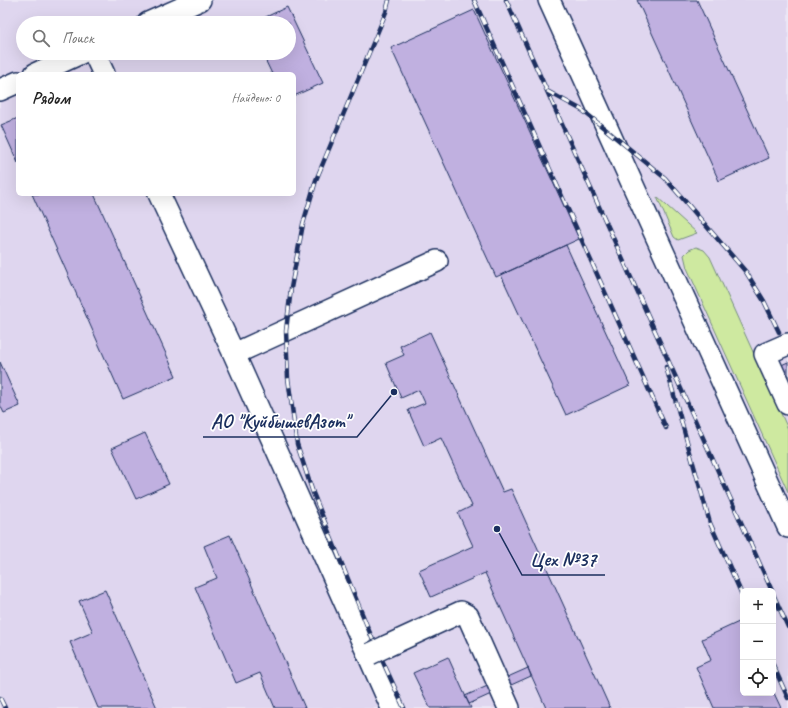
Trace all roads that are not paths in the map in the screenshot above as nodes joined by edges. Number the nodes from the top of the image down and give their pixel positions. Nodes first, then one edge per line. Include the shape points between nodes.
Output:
1 (200, 0) edge
2 (549, 0) edge
3 (164, 16) edge
4 (66, 60) edge
5 (97, 60) edge
6 (39, 72) edge
7 (103, 72) edge
8 (16, 83) edge
9 (0, 90) edge
10 (160, 196) edge
11 (437, 261) dead end
12 (788, 344) edge
13 (234, 354) junction
14 (788, 404) edge
15 (788, 528) edge
16 (375, 652) junction
17 (392, 708) edge
18 (509, 708) edge

1 - 3 lane
2 - 15 lane
4 - 6 lane
5 - 7 lane
8 - 9 lane
10 - 13 lane
11 - 13 lane
12 - 14 lane via 765,354
13 - 16 lane
16 - 17 lane
16 - 18 lane via 461,612 468,616

